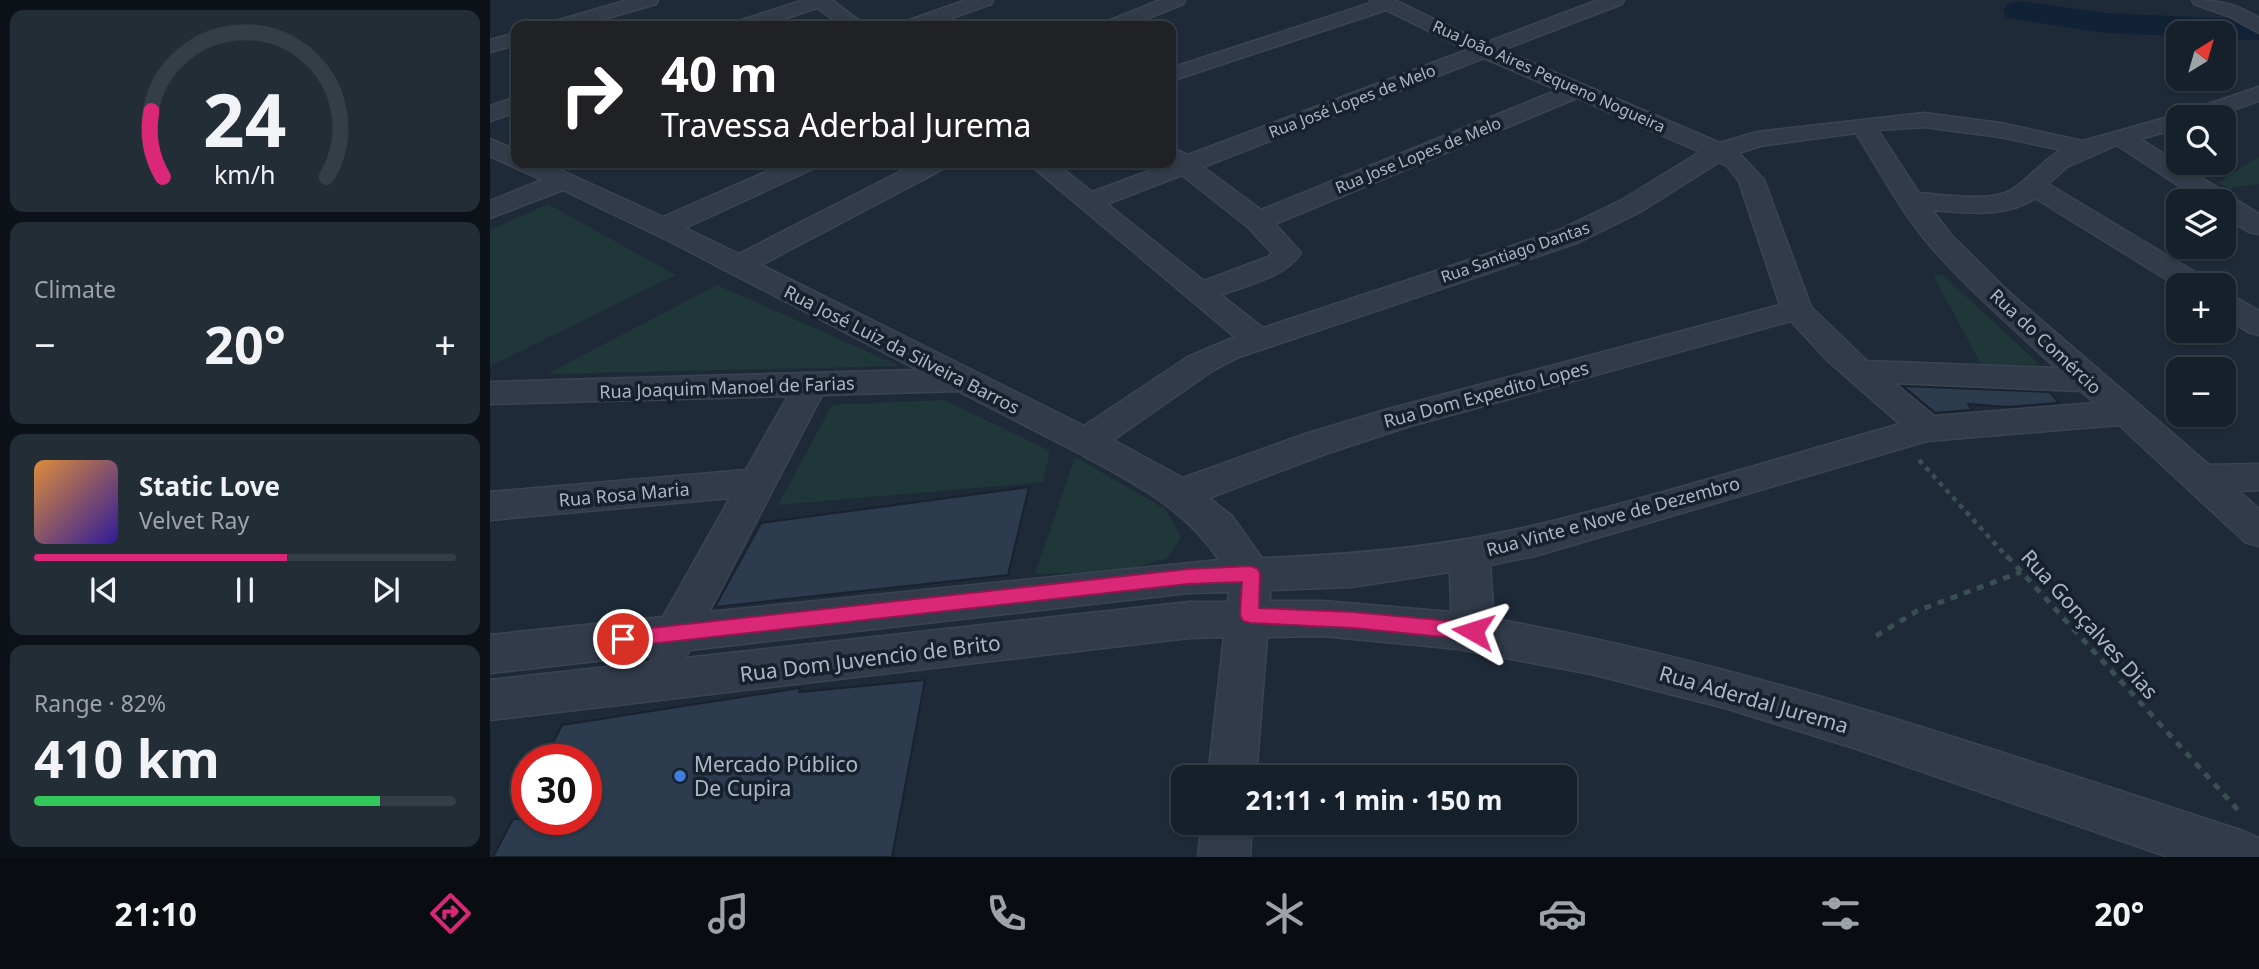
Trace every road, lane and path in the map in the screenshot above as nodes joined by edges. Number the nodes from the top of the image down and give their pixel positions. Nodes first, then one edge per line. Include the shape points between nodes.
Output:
1 (649, 0) edge
2 (820, 0) edge
3 (984, 0) edge
4 (1176, 0) edge
5 (1615, 0) edge
6 (2201, 0) edge
7 (1382, 2) edge
8 (2231, 6) edge
9 (576, 21) edge
10 (758, 21) edge
11 (849, 21) edge
12 (925, 21) edge
13 (1125, 21) edge
14 (2259, 27) edge
15 (511, 40) edge
16 (490, 46) edge
17 (1486, 51) junction
18 (1176, 73) edge
19 (1578, 90) junction
20 (2259, 94) edge
21 (2226, 105) edge
22 (511, 106) edge
23 (490, 114) edge
24 (1863, 125) junction
25 (2166, 125) edge
26 (2122, 138) junction
27 (490, 146) edge
28 (2083, 148) junction
29 (1719, 151) junction
30 (511, 155) edge
31 (1178, 159) edge
32 (534, 168) edge
33 (540, 168) edge
34 (795, 168) edge
35 (926, 168) edge
36 (1046, 168) edge
37 (1159, 168) edge
38 (2033, 186) junction
39 (2202, 189) edge
40 (1912, 201) junction
41 (1089, 202) junction
42 (490, 210) edge
43 (2236, 211) edge
44 (1258, 221) junction
45 (2259, 226) edge
46 (662, 228) junction
47 (738, 266) junction
48 (2176, 273) edge
49 (1202, 292) junction
50 (1797, 310) junction
51 (2236, 311) edge
52 (2259, 325) edge
53 (1258, 340) junction
54 (1860, 371) junction
55 (964, 380) junction
56 (2087, 380) junction
57 (811, 384) junction
58 (490, 393) edge
59 (2123, 413) junction
60 (1912, 433) junction
61 (1086, 442) junction
62 (2259, 477) edge
63 (2199, 479) junction
64 (759, 482) junction
65 (1180, 494) junction
66 (490, 506) edge
67 (2259, 531) edge
68 (1470, 555) junction
69 (2021, 572) junction
70 (1250, 595) junction
71 (1473, 631) junction
72 (676, 633) junction
73 (1876, 636) dead end
74 (490, 654) edge
75 (652, 683) junction
76 (490, 700) edge
77 (1233, 765) edge
78 (2241, 813) dead end
79 (1226, 835) edge
80 (1224, 857) edge
81 (2243, 857) edge

1 - 9 street
2 - 10 street
2 - 11 street
3 - 12 street
4 - 13 street
5 - 17 street, Rua José Lopes de Melo
6 - 8 street
7 - 17 street, Rua João Aires Pequeno Nogueira
7 - 18 street
8 - 14 street
15 - 16 street
17 - 19 street, Rua João Aires Pequeno Nogueira
17 - 31 street, Rua José Lopes de Melo
19 - 29 street, Rua João Aires Pequeno Nogueira
19 - 44 street, Rua Jose Lopes de Melo
20 - 21 street
22 - 23 street
24 - 28 street, Rua Santiago Dantas via 1957,123
24 - 29 street, Rua Santiago Dantas via 1757,139
24 - 40 street, Rua do Comércio
25 - 26 street
26 - 28 street
26 - 39 street
27 - 30 street, Rua José Luiz da Silveira Barros
28 - 38 street via 2055,163
29 - 50 street, Rua João Aires Pequeno Nogueira via 1736,161 1751,180
29 - 53 street, Rua Santiago Dantas via 1631,206 1567,237
31 - 44 street
32 - 42 street
33 - 46 street, Rua José Luiz da Silveira Barros
34 - 46 street
35 - 47 street
36 - 41 street
37 - 41 street, Rua José Lopes de Melo
38 - 40 street via 2002,202
38 - 48 street
40 - 56 street, Rua do Comércio via 1942,242
41 - 49 street
43 - 45 street
44 - 49 street via 1286,256
46 - 47 street, Rua José Luiz da Silveira Barros
47 - 55 street, Rua José Luiz da Silveira Barros
49 - 53 street
50 - 54 street
50 - 65 street, Rua Dom Expedito Lopes via 1396,418
51 - 52 street
53 - 61 street, Rua Santiago Dantas via 1200,364
54 - 56 street
54 - 60 street
55 - 57 street, Rua Joaquim Manoel de Farias
55 - 61 street, Rua José Luiz da Silveira Barros
56 - 59 street, Rua do Comércio
57 - 58 street, Rua Joaquim Manoel de Farias
57 - 64 street
59 - 60 street, Rua Vinte e Nove de Dezembro
59 - 63 street, Rua do Comércio
60 - 68 street, Rua Vinte e Nove de Dezembro via 1535,541
60 - 69 path, Rua Gonçalves Dias
61 - 65 street, Rua José Luiz da Silveira Barros
62 - 63 street
63 - 67 street, Rua do Comércio
64 - 66 street, Rua Rosa Maria
64 - 72 street
65 - 70 street, Rua José Luiz da Silveira Barros via 1218,527
68 - 70 street, Rua Vinte e Nove de Dezembro via 1351,571
68 - 71 street
69 - 73 path via 1917,611
69 - 78 path, Rua Gonçalves Dias
70 - 71 street, Rua Aderdal Jurema via 1353,620
70 - 72 street via 1188,577
70 - 75 street, Rua Dom Juvencio de Brito via 1189,620
70 - 77 street
71 - 81 street, Rua Aderdal Jurema via 1800,709
72 - 74 street
72 - 75 street
75 - 76 street, Rua Dom Juvencio de Brito
79 - 80 street

